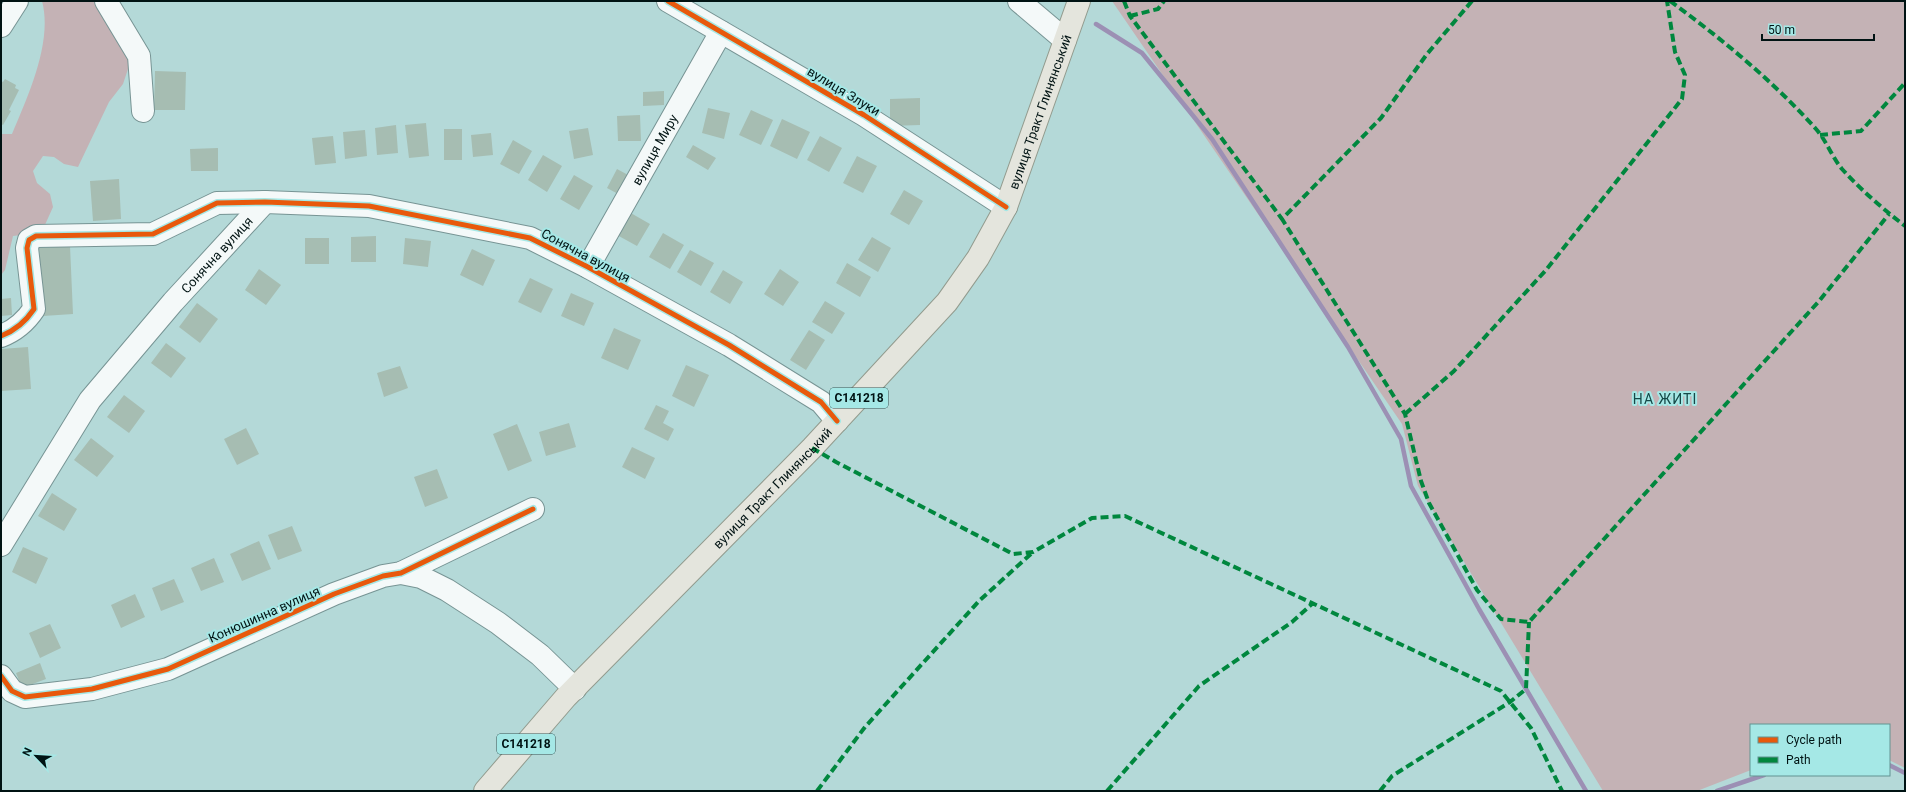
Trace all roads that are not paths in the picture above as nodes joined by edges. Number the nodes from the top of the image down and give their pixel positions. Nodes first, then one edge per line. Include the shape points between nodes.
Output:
1 (17, 1) edge
2 (106, 1) edge
3 (668, 1) edge
4 (1019, 1) edge
5 (1079, 1) edge
6 (1, 26) edge
7 (721, 32) junction
8 (1065, 40) junction
9 (143, 111) dead end
10 (265, 202) junction
11 (1006, 206) junction
12 (588, 267) junction
13 (1, 336) edge
14 (837, 421) junction
15 (533, 509) dead end
16 (1, 545) edge
17 (401, 574) junction
18 (1, 676) edge
19 (575, 689) junction
20 (485, 791) edge

1 - 6 street
2 - 9 street via 139,56
3 - 7 street, вулиця Злуки
4 - 8 street
5 - 8 main road, вулиця Тракт Глинянський / С141218
7 - 11 street, вулиця Злуки via 864,116
7 - 12 street, вулиця Миру
8 - 11 main road, вулиця Тракт Глинянський / С141218
10 - 12 street, Сонячна вулиця via 369,206 392,210 530,238
10 - 13 street via 217,203 153,234 36,236 29,240 27,248 34,309 30,316 10,333
10 - 16 street, Сонячна вулиця via 173,302 90,400
11 - 14 main road, вулиця Тракт Глинянський / С141218 via 978,258 947,302
12 - 14 street, Сонячна вулиця via 729,345 821,402
14 - 19 main road, вулиця Тракт Глинянський / С141218
15 - 17 street, Конюшинна вулиця
17 - 18 street, Конюшинна вулиця via 384,576 334,594 168,669 92,689 25,697 12,691
17 - 19 street via 421,577 447,590 498,623 540,655
19 - 20 main road, вулиця Тракт Глинянський / С141218

